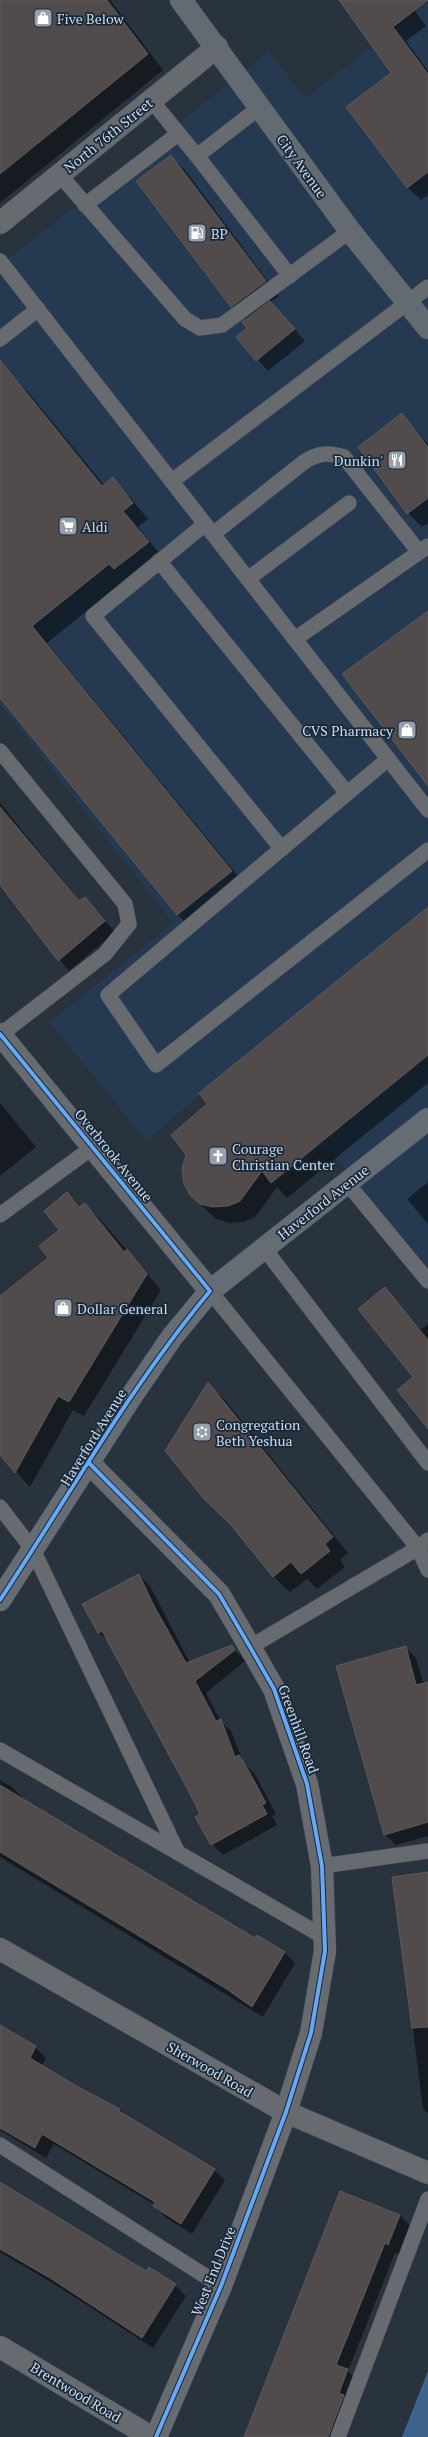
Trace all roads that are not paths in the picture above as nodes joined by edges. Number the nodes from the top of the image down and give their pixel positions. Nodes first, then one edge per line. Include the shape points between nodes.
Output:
1 (181, 0) edge
2 (217, 47) junction
3 (151, 100) junction
4 (260, 107) junction
5 (178, 134) junction
6 (197, 156) junction
7 (60, 175) junction
8 (86, 205) junction
9 (0, 223) edge
10 (350, 231) junction
11 (0, 261) edge
12 (290, 276) junction
13 (428, 287) edge
14 (408, 301) junction
15 (38, 309) junction
16 (428, 328) edge
17 (0, 339) edge
18 (172, 482) junction
19 (349, 503) dead end
20 (209, 529) junction
21 (424, 549) edge
22 (159, 561) junction
23 (248, 579) junction
24 (295, 639) junction
25 (0, 751) edge
26 (388, 759) junction
27 (347, 793) junction
28 (428, 810) edge
29 (282, 849) junction
30 (428, 850) edge
31 (0, 1034) edge
32 (428, 1119) edge
33 (93, 1147) junction
34 (346, 1183) junction
35 (0, 1215) edge
36 (264, 1248) junction
37 (428, 1281) edge
38 (210, 1291) junction
39 (89, 1463) junction
40 (428, 1463) edge
41 (0, 1507) edge
42 (423, 1544) edge
43 (33, 1550) junction
44 (428, 1570) edge
45 (0, 1600) edge
46 (250, 1646) junction
47 (0, 1750) edge
48 (428, 1851) edge
49 (178, 1853) junction
50 (322, 1866) junction
51 (324, 1937) junction
52 (0, 1949) edge
53 (286, 2112) junction
54 (0, 2145) edge
55 (428, 2172) edge
56 (428, 2199) edge
57 (221, 2286) junction
58 (0, 2347) edge
59 (151, 2437) edge
60 (156, 2437) edge
61 (338, 2437) edge

1 - 2 highway, City Avenue
2 - 3 street, North 76th Street
2 - 4 highway, City Avenue
3 - 5 lane
3 - 7 street, North 76th Street
4 - 6 lane
4 - 10 highway, City Avenue
5 - 6 lane
5 - 8 lane
6 - 12 lane
7 - 8 lane
7 - 9 street, North 76th Street
8 - 12 lane via 185,319 200,328 222,325
10 - 12 lane
10 - 14 highway, City Avenue
11 - 15 lane
13 - 14 lane
14 - 16 highway, City Avenue
14 - 18 lane
15 - 17 lane
15 - 18 lane
18 - 20 lane
19 - 23 lane
20 - 21 lane via 313,456 333,453 344,457
20 - 22 lane
20 - 23 lane
21 - 24 lane
22 - 27 lane
22 - 29 lane via 92,616
23 - 24 lane
24 - 26 lane
25 - 31 lane via 125,904 129,924 105,954
26 - 27 lane
26 - 28 lane
27 - 29 lane
29 - 30 lane via 108,995 156,1065
31 - 33 street, Overbrook Avenue
32 - 34 main road, Haverford Avenue
33 - 35 lane
33 - 38 street, Overbrook Avenue
34 - 36 main road, Haverford Avenue
34 - 37 lane
36 - 38 main road, Haverford Avenue
36 - 40 lane
38 - 39 main road, Haverford Avenue via 172,1337
38 - 42 lane
39 - 43 main road, Haverford Avenue
39 - 46 street, Greenhill Road via 219,1594
41 - 43 lane
42 - 44 lane
42 - 46 lane
43 - 45 main road, Haverford Avenue
43 - 49 lane
46 - 50 street, Greenhill Road via 274,1689 307,1784
47 - 49 lane
48 - 50 lane
49 - 51 lane
50 - 51 street, Greenhill Road
51 - 53 street, Greenhill Road via 325,1951 310,2033
52 - 53 street, Sherwood Road
53 - 55 street, Sherwood Road
53 - 57 street, West End Drive
54 - 57 lane
56 - 61 lane
57 - 60 street, West End Drive
58 - 59 street, Brentwood Road

